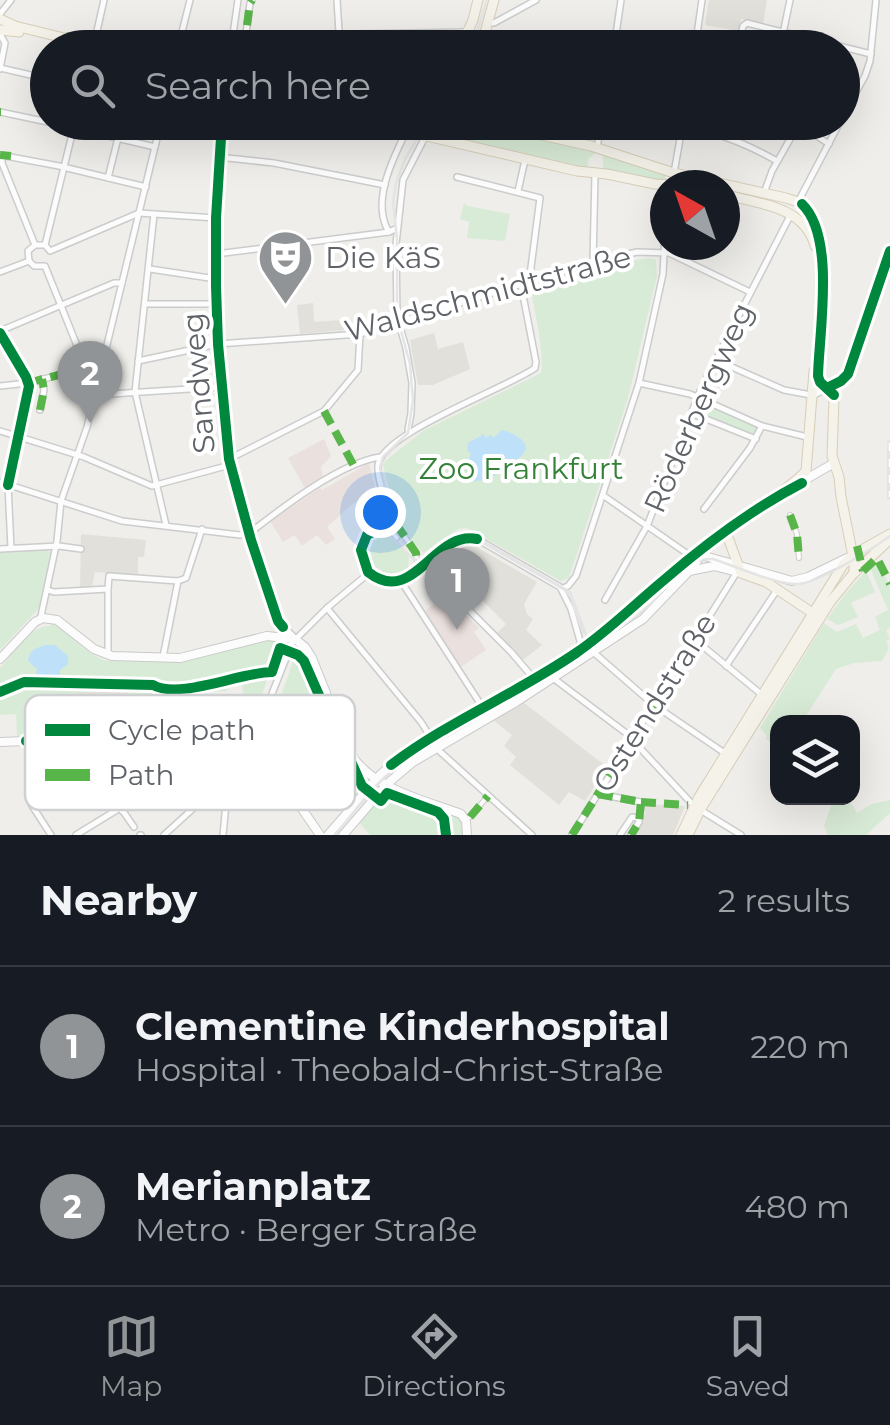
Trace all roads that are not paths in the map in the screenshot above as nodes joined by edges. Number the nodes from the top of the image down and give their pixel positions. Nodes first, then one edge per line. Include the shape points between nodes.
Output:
1 (11, 0) edge
2 (104, 0) edge
3 (190, 0) edge
4 (238, 0) edge
5 (252, 0) edge
6 (337, 0) edge
7 (478, 0) edge
8 (536, 0) edge
9 (621, 0) edge
10 (702, 0) edge
11 (790, 0) edge
12 (875, 0) edge
13 (493, 4) edge
14 (514, 12) junction
15 (0, 16) edge
16 (473, 20) junction
17 (31, 30) edge
18 (94, 30) edge
19 (182, 30) edge
20 (234, 30) edge
21 (247, 30) edge
22 (339, 30) edge
23 (469, 30) edge
24 (478, 30) edge
25 (485, 30) edge
26 (488, 30) edge
27 (617, 30) edge
28 (698, 30) edge
29 (742, 30) edge
30 (776, 30) edge
31 (784, 30) edge
32 (3, 31) edge
33 (30, 36) edge
34 (860, 52) edge
35 (871, 54) junction
36 (0, 69) edge
37 (30, 75) edge
38 (860, 85) edge
39 (0, 112) edge
40 (30, 118) edge
41 (71, 140) edge
42 (118, 140) edge
43 (126, 140) edge
44 (157, 140) edge
45 (220, 140) edge
46 (396, 140) edge
47 (403, 140) edge
48 (424, 140) edge
49 (464, 140) edge
50 (564, 140) edge
51 (600, 140) edge
52 (680, 140) edge
53 (734, 140) edge
54 (788, 140) edge
55 (823, 140) edge
56 (831, 140) edge
57 (829, 144) junction
58 (399, 146) junction
59 (155, 147) junction
60 (599, 152) junction
61 (1, 156) edge
62 (218, 156) junction
63 (525, 160) junction
64 (777, 160) junction
65 (64, 168) junction
66 (675, 170) edge
67 (650, 171) edge
68 (595, 174) junction
69 (457, 177) dead end
70 (108, 178) junction
71 (650, 183) edge
72 (386, 185) junction
73 (146, 187) junction
74 (518, 192) junction
75 (740, 192) edge
76 (740, 196) edge
77 (765, 197) junction
78 (798, 202) junction
79 (140, 213) junction
80 (154, 214) junction
81 (790, 214) junction
82 (216, 218) junction
83 (125, 219) junction
84 (137, 224) junction
85 (397, 226) junction
86 (389, 232) junction
87 (36, 244) junction
88 (396, 244) junction
89 (48, 248) junction
90 (890, 251) edge
91 (650, 252) edge
92 (216, 254) junction
93 (664, 260) edge
94 (683, 260) edge
95 (29, 261) junction
96 (593, 262) junction
97 (149, 268) junction
98 (0, 272) edge
99 (216, 279) junction
100 (531, 282) junction
101 (123, 284) junction
102 (521, 285) junction
103 (750, 292) junction
104 (145, 304) junction
105 (217, 304) junction
106 (61, 306) junction
107 (398, 322) junction
108 (0, 332) edge
109 (360, 334) junction
110 (218, 344) junction
111 (716, 360) junction
112 (138, 361) junction
113 (42, 379) junction
114 (28, 383) junction
115 (639, 383) junction
116 (0, 386) edge
117 (221, 387) junction
118 (135, 392) junction
119 (830, 392) junction
120 (95, 396) junction
121 (698, 397) junction
122 (812, 397) junction
123 (40, 410) dead end
124 (411, 413) junction
125 (691, 413) junction
126 (426, 423) junction
127 (762, 426) junction
128 (0, 430) edge
129 (406, 432) junction
130 (18, 437) junction
131 (810, 437) junction
132 (756, 438) junction
133 (78, 455) junction
134 (380, 457) junction
135 (230, 462) junction
136 (834, 463) junction
137 (0, 482) edge
138 (8, 484) junction
139 (156, 486) junction
140 (788, 490) junction
141 (603, 496) junction
142 (61, 501) junction
143 (704, 509) dead end
144 (790, 514) dead end
145 (396, 524) dead end
146 (166, 525) junction
147 (388, 526) junction
148 (647, 526) junction
149 (202, 529) junction
150 (726, 531) junction
151 (250, 532) junction
152 (398, 537) junction
153 (890, 537) edge
154 (56, 547) junction
155 (11, 548) junction
156 (0, 549) edge
157 (81, 549) dead end
158 (700, 553) junction
159 (853, 555) junction
160 (799, 558) dead end
161 (420, 563) junction
162 (365, 564) junction
163 (858, 569) junction
164 (690, 570) junction
165 (738, 570) junction
166 (369, 572) junction
167 (178, 581) junction
168 (401, 581) junction
169 (354, 585) junction
170 (560, 587) junction
171 (108, 589) junction
172 (48, 590) junction
173 (777, 590) junction
174 (605, 600) dead end
175 (327, 608) junction
176 (816, 616) junction
177 (39, 619) junction
178 (295, 638) junction
179 (694, 640) junction
180 (584, 648) junction
181 (109, 656) junction
182 (163, 658) junction
183 (0, 659) edge
184 (726, 666) junction
185 (553, 678) junction
186 (534, 680) junction
187 (271, 695) edge
188 (327, 695) edge
189 (763, 695) junction
190 (654, 705) junction
191 (484, 708) junction
192 (430, 738) junction
193 (632, 740) junction
194 (25, 741) edge
195 (0, 742) edge
196 (436, 748) junction
197 (729, 756) junction
198 (355, 759) edge
199 (355, 760) edge
200 (391, 764) junction
201 (380, 781) junction
202 (598, 794) junction
203 (488, 796) junction
204 (355, 807) edge
205 (697, 808) junction
206 (35, 810) edge
207 (119, 810) edge
208 (122, 810) edge
209 (191, 810) edge
210 (302, 810) edge
211 (352, 810) edge
212 (470, 817) dead end
213 (638, 818) junction
214 (134, 827) dead end
215 (88, 828) junction
216 (50, 835) edge
217 (76, 835) edge
218 (93, 835) edge
219 (164, 835) edge
220 (320, 835) edge
221 (328, 835) edge
222 (343, 835) edge
223 (467, 835) edge
224 (531, 835) edge
225 (572, 835) edge
226 (620, 835) edge
227 (631, 835) edge
228 (681, 835) edge
229 (688, 835) edge
230 (741, 835) edge

1 - 15 street
2 - 18 street
3 - 19 street
4 - 20 street
5 - 21 street
6 - 22 street
7 - 16 main road
8 - 14 street
9 - 27 street
10 - 28 street
11 - 31 street
12 - 35 street
13 - 14 street via 501,14
13 - 25 main road
14 - 26 street
15 - 17 main road
16 - 23 main road
16 - 24 main road
29 - 30 street via 747,23
32 - 33 main road
32 - 36 street
34 - 35 street
35 - 38 street
36 - 37 street
39 - 40 street
41 - 65 street
42 - 70 street
43 - 59 street
44 - 59 street
45 - 62 street, Sandweg
46 - 58 street
47 - 58 street
48 - 85 street via 404,176
49 - 63 main road
50 - 60 main road
51 - 60 street
52 - 66 street
53 - 64 street
54 - 64 street
55 - 57 street
56 - 57 street
57 - 78 street
58 - 72 street
59 - 73 street
60 - 67 main road
60 - 68 main road
61 - 65 street
61 - 87 street
62 - 72 street
62 - 82 street, Sandweg
63 - 68 main road
63 - 74 street
64 - 77 street
65 - 70 street
65 - 89 street
68 - 71 main road
68 - 96 street
69 - 74 street
70 - 73 street
72 - 86 street via 381,214
73 - 79 street
74 - 100 street via 541,201
75 - 77 main road
76 - 77 main road
77 - 78 main road
77 - 81 main road
78 - 119 main road via 811,214 818,236 818,374
79 - 80 street
79 - 83 street
79 - 84 street
80 - 82 street
80 - 97 street
81 - 103 street, Röderbergweg
81 - 122 main road via 810,231 819,270
82 - 92 street, Sandweg
83 - 84 street
83 - 89 street
84 - 101 street
85 - 86 street
85 - 88 street
86 - 88 street
86 - 92 street
87 - 89 street
87 - 95 street
88 - 107 street
90 - 119 street via 848,374
91 - 96 street, Waldschmidtstraße
92 - 99 street, Sandweg
93 - 115 street
94 - 103 street, Waldschmidtstraße
95 - 98 street
95 - 106 street via 45,266
96 - 100 street, Waldschmidtstraße
97 - 99 street
97 - 104 street
99 - 105 street, Sandweg
100 - 102 street, Waldschmidtstraße
101 - 106 street
101 - 120 street
102 - 107 street, Waldschmidtstraße
102 - 126 street via 535,368
103 - 111 street, Röderbergweg
104 - 105 street
104 - 112 street
105 - 110 street, Sandweg
106 - 108 street
106 - 113 street via 86,368
107 - 109 street, Waldschmidtstraße
107 - 124 street via 409,362
108 - 114 street
109 - 110 street, Waldschmidtstraße
109 - 135 street via 358,370 324,412
110 - 112 street, Waldschmidtstraße
110 - 117 street, Sandweg
111 - 121 street, Röderbergweg
111 - 122 street
112 - 118 street
113 - 114 street
113 - 123 street
114 - 116 street
114 - 130 street
115 - 121 street
115 - 141 street
117 - 118 street
117 - 135 street, Sandweg
118 - 120 street
118 - 139 street
119 - 122 street
119 - 136 main road
120 - 133 street
121 - 125 street, Röderbergweg
121 - 127 street
122 - 131 main road
124 - 126 street
124 - 129 street
125 - 132 street
125 - 148 street, Röderbergweg
126 - 129 street
127 - 131 street
127 - 132 street
128 - 130 street
129 - 134 street
130 - 133 street
130 - 138 street
131 - 140 main road via 806,470
132 - 143 street
133 - 139 street
133 - 142 street
134 - 147 street
134 - 151 street via 323,482
135 - 139 street
135 - 151 street, Sandweg
136 - 140 main road
136 - 159 main road
137 - 138 street
138 - 142 street
138 - 155 street
139 - 146 street
140 - 150 main road
141 - 148 street
141 - 170 street via 576,576
142 - 146 street via 122,521
142 - 154 street
144 - 160 street
145 - 152 street
146 - 149 street
147 - 152 street
147 - 162 street via 363,541
148 - 158 street
148 - 174 street, Röderbergweg
149 - 151 street
149 - 167 street via 186,578
150 - 158 main road
150 - 165 main road
151 - 178 street, Sandweg via 278,622
152 - 161 street
153 - 159 main road
153 - 163 main road
154 - 155 street
154 - 157 street
154 - 172 street
155 - 156 street
158 - 164 main road
158 - 165 main road
158 - 180 main road
159 - 163 main road
159 - 165 main road via 796,581
159 - 176 main road
161 - 168 street
161 - 170 street via 460,538 477,539
161 - 186 street
162 - 166 street
162 - 169 street
163 - 176 main road
164 - 165 main road
164 - 180 main road via 648,614
165 - 173 main road
165 - 179 street, Ostendstraße
166 - 168 street via 384,582
166 - 169 street
167 - 171 street via 109,576
167 - 182 street
168 - 191 street
169 - 175 street
170 - 180 street
171 - 172 street
171 - 181 street
172 - 177 street
173 - 176 main road
173 - 184 street
175 - 178 street
175 - 192 street
176 - 189 main road
176 - 197 main road
177 - 181 main road via 53,618
177 - 183 main road
178 - 182 main road via 266,636
178 - 187 street
178 - 188 main road via 308,650
179 - 184 street
179 - 190 street, Ostendstraße
180 - 185 main road
180 - 186 main road
180 - 190 street
181 - 182 main road
184 - 189 street
185 - 193 street
185 - 196 main road
186 - 191 main road
189 - 197 main road
190 - 193 street, Ostendstraße
190 - 197 street
191 - 192 main road
192 - 200 main road
193 - 202 street, Ostendstraße
193 - 205 street
194 - 195 main road
196 - 201 main road
196 - 203 street
197 - 205 main road
198 - 200 main road via 372,768
199 - 201 main road
200 - 201 main road
201 - 204 main road
201 - 222 main road
201 - 223 main road via 461,814
202 - 213 street via 641,802
202 - 225 street, Ostendstraße
203 - 212 street
203 - 224 street
205 - 228 main road
205 - 229 main road
205 - 230 street
206 - 216 street
207 - 215 street
208 - 214 street
209 - 219 street
210 - 220 main road
211 - 221 main road
213 - 226 street via 632,816
213 - 227 street
215 - 217 street
215 - 218 street

